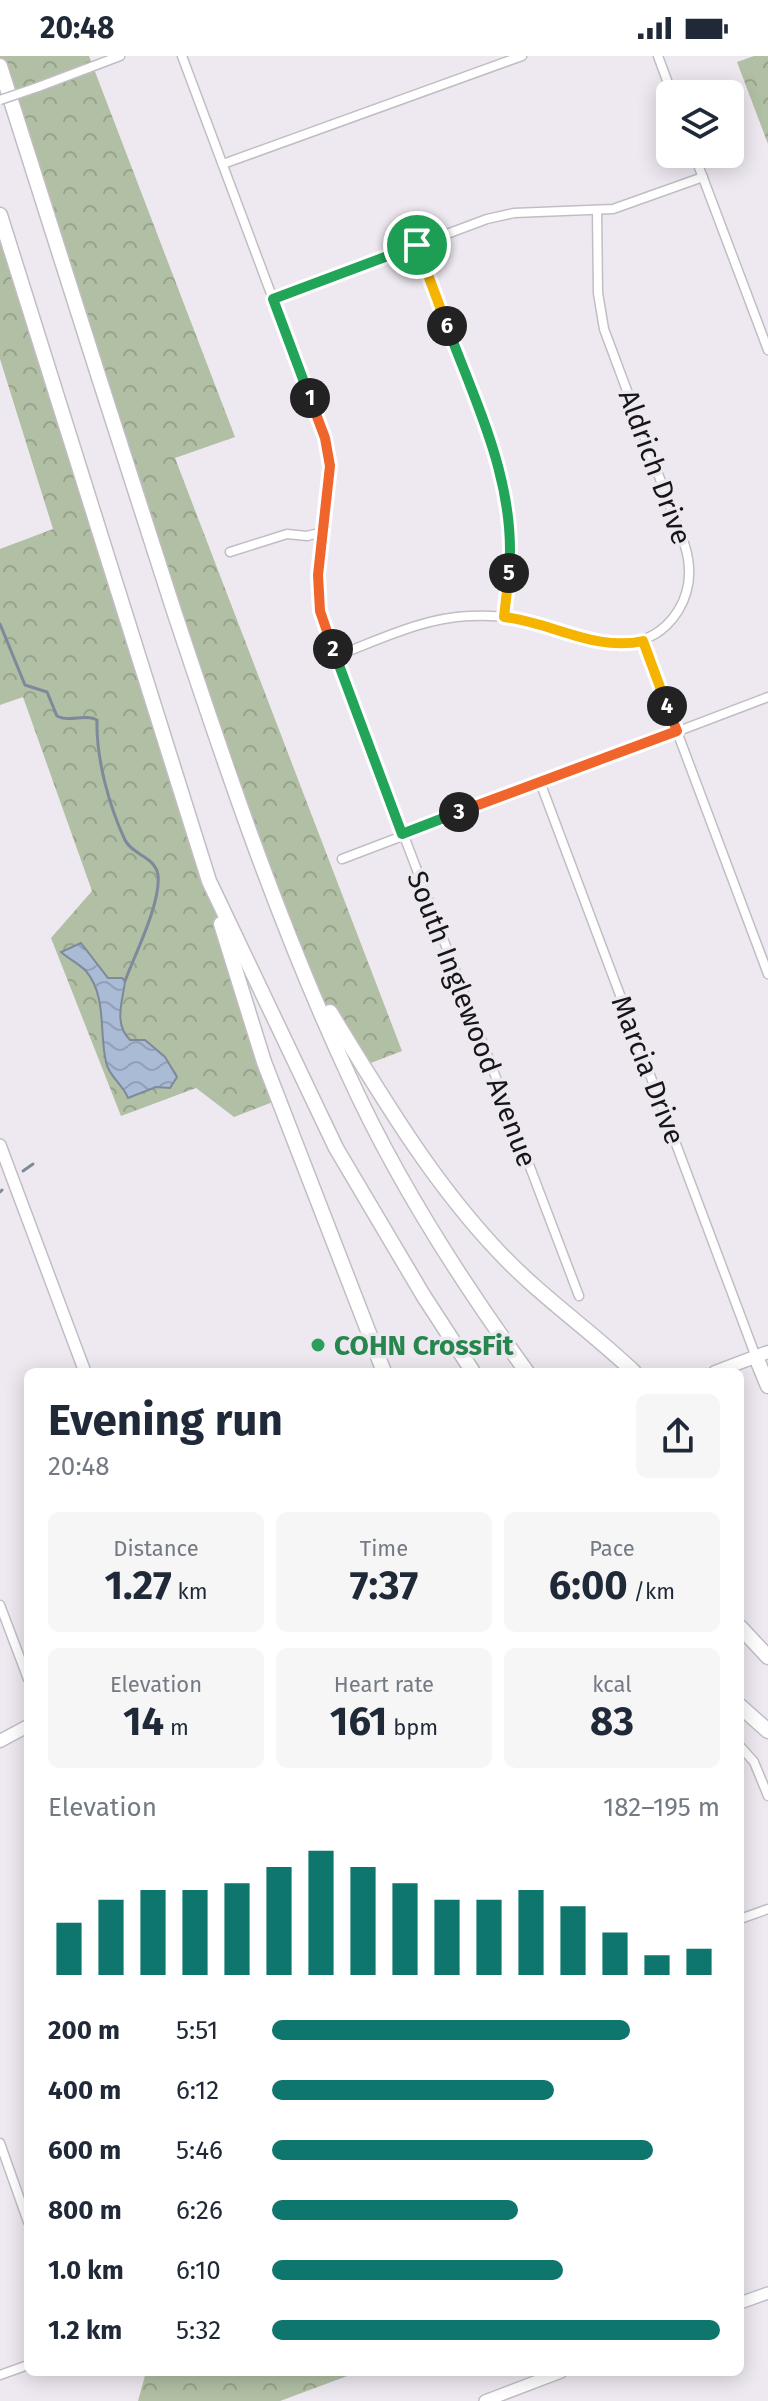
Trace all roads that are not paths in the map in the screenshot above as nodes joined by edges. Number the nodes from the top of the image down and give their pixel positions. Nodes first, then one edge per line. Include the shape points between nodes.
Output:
1 (120, 56) edge
2 (182, 56) edge
3 (522, 56) edge
4 (658, 56) edge
5 (0, 66) edge
6 (667, 80) edge
7 (0, 100) edge
8 (223, 164) junction
9 (699, 168) edge
10 (703, 177) junction
11 (597, 210) junction
12 (0, 215) edge
13 (417, 245) junction
14 (273, 299) junction
15 (768, 350) edge
16 (323, 532) junction
17 (230, 552) dead end
18 (504, 617) junction
19 (643, 641) junction
20 (336, 656) junction
21 (768, 697) edge
22 (677, 731) junction
23 (540, 782) junction
24 (402, 834) junction
25 (342, 859) dead end
26 (209, 881) junction
27 (768, 974) edge
28 (309, 978) junction
29 (0, 1145) edge
30 (579, 1296) dead end
31 (762, 1355) edge
32 (84, 1368) edge
33 (382, 1368) edge
34 (470, 1368) edge
35 (524, 1368) edge
36 (629, 1368) edge
37 (726, 1368) edge
38 (768, 1386) edge
39 (0, 1605) edge
40 (744, 1631) edge
41 (768, 1657) edge
42 (24, 1668) edge
43 (744, 1707) edge
44 (768, 1731) edge
45 (24, 1732) edge
46 (0, 1741) edge
47 (744, 1751) edge
48 (768, 1796) edge
49 (768, 1909) edge
50 (744, 1918) edge
51 (0, 2143) edge
52 (24, 2211) edge
53 (768, 2293) edge
54 (744, 2302) edge
55 (24, 2366) edge
56 (0, 2375) edge
57 (551, 2376) edge
58 (485, 2401) edge

1 - 7 street, bridge
2 - 8 street, South Inglewood Avenue
3 - 8 street
4 - 6 street
5 - 28 highway via 224,764
8 - 14 street, South Inglewood Avenue
9 - 10 street
10 - 11 street via 625,206
10 - 15 street
11 - 13 street via 505,214
11 - 19 street, Aldrich Drive via 604,329 689,563 682,604 664,628
12 - 26 highway
13 - 14 street
13 - 18 street via 505,485 511,541
14 - 16 street, South Inglewood Avenue via 327,448 330,483
16 - 17 street via 273,537
16 - 20 street, South Inglewood Avenue via 318,598
18 - 19 street via 604,643
18 - 20 street via 434,621
19 - 22 street
20 - 24 street, South Inglewood Avenue
21 - 22 street
22 - 23 street
22 - 27 street
23 - 24 street
23 - 31 street, Marcia Drive
24 - 25 street
24 - 30 street, South Inglewood Avenue
26 - 33 highway via 256,1040
26 - 34 highway via 336,1148
28 - 35 highway via 348,1074 393,1160
28 - 36 highway via 405,1133 467,1217 525,1277
29 - 32 street
31 - 37 main road
31 - 38 highway
39 - 42 street
40 - 41 highway
43 - 44 highway
45 - 46 main road
47 - 48 street
49 - 50 street
51 - 52 street
53 - 54 street
55 - 56 street
57 - 58 street

